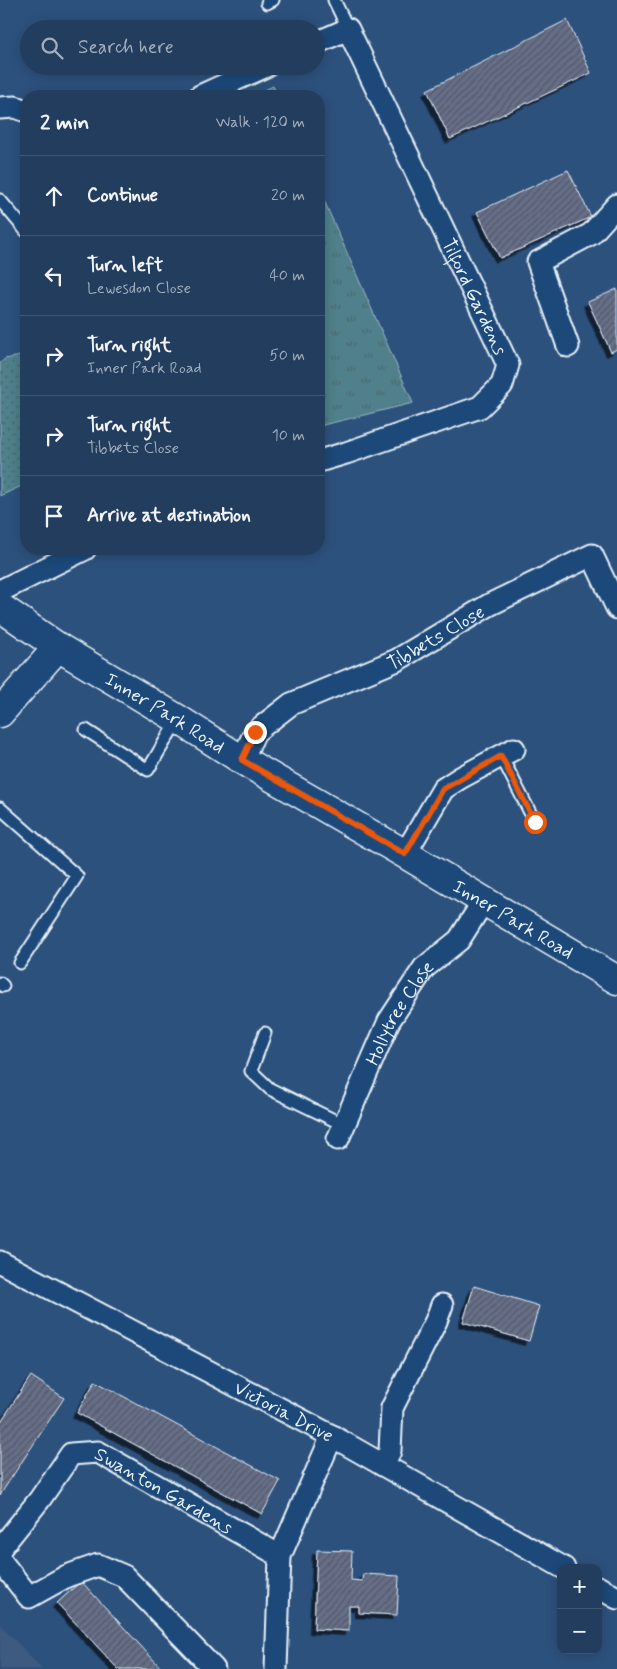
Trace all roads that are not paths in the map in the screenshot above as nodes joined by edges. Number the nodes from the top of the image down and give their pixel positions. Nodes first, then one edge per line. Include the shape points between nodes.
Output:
1 (334, 0) edge
2 (348, 29) junction
3 (325, 39) edge
4 (246, 75) edge
5 (213, 90) edge
6 (0, 108) edge
7 (20, 109) edge
8 (0, 200) edge
9 (617, 205) edge
10 (20, 224) edge
11 (568, 346) dead end
12 (325, 459) edge
13 (73, 555) edge
14 (0, 591) edge
15 (0, 607) edge
16 (617, 608) edge
17 (58, 647) junction
18 (0, 712) edge
19 (178, 719) junction
20 (86, 730) dead end
21 (507, 753) joint
22 (242, 760) junction
23 (0, 808) edge
24 (535, 822) dead end
25 (405, 854) junction
26 (483, 902) junction
27 (20, 963) dead end
28 (617, 980) edge
29 (266, 1033) dead end
30 (341, 1132) joint
31 (0, 1262) edge
32 (442, 1304) dead end
33 (332, 1436) junction
34 (383, 1465) junction
35 (0, 1549) edge
36 (280, 1556) junction
37 (0, 1560) edge
38 (557, 1564) edge
39 (602, 1589) edge
40 (617, 1598) edge
41 (214, 1669) edge
42 (276, 1669) edge

1 - 2 lane
2 - 3 street
2 - 12 street, Tilford Gardens via 508,365 502,385 480,407
4 - 5 street
6 - 7 street
8 - 10 lane
9 - 11 street via 590,234 538,262
13 - 14 street
15 - 17 street, Inner Park Road
16 - 22 street, Tibbets Close via 592,555 489,605 397,660 291,704 255,732
17 - 18 street
17 - 19 street, Inner Park Road
19 - 20 lane via 148,770
19 - 22 street, Inner Park Road
21 - 24 lane
21 - 25 street via 443,789
22 - 25 street, Inner Park Road
23 - 27 lane via 77,876
25 - 26 street, Inner Park Road
26 - 28 street, Inner Park Road
26 - 30 street, Hollytree Close via 459,940 424,968 389,1021
29 - 30 lane via 251,1071 270,1089
31 - 33 street, Victoria Drive
32 - 34 street via 392,1408 390,1451
33 - 34 street, Victoria Drive
33 - 36 street
34 - 38 street, Victoria Drive
35 - 36 street, Swanton Gardens via 71,1454 98,1452
36 - 42 street
37 - 41 street via 28,1597 66,1576 98,1565 124,1576
39 - 40 street

